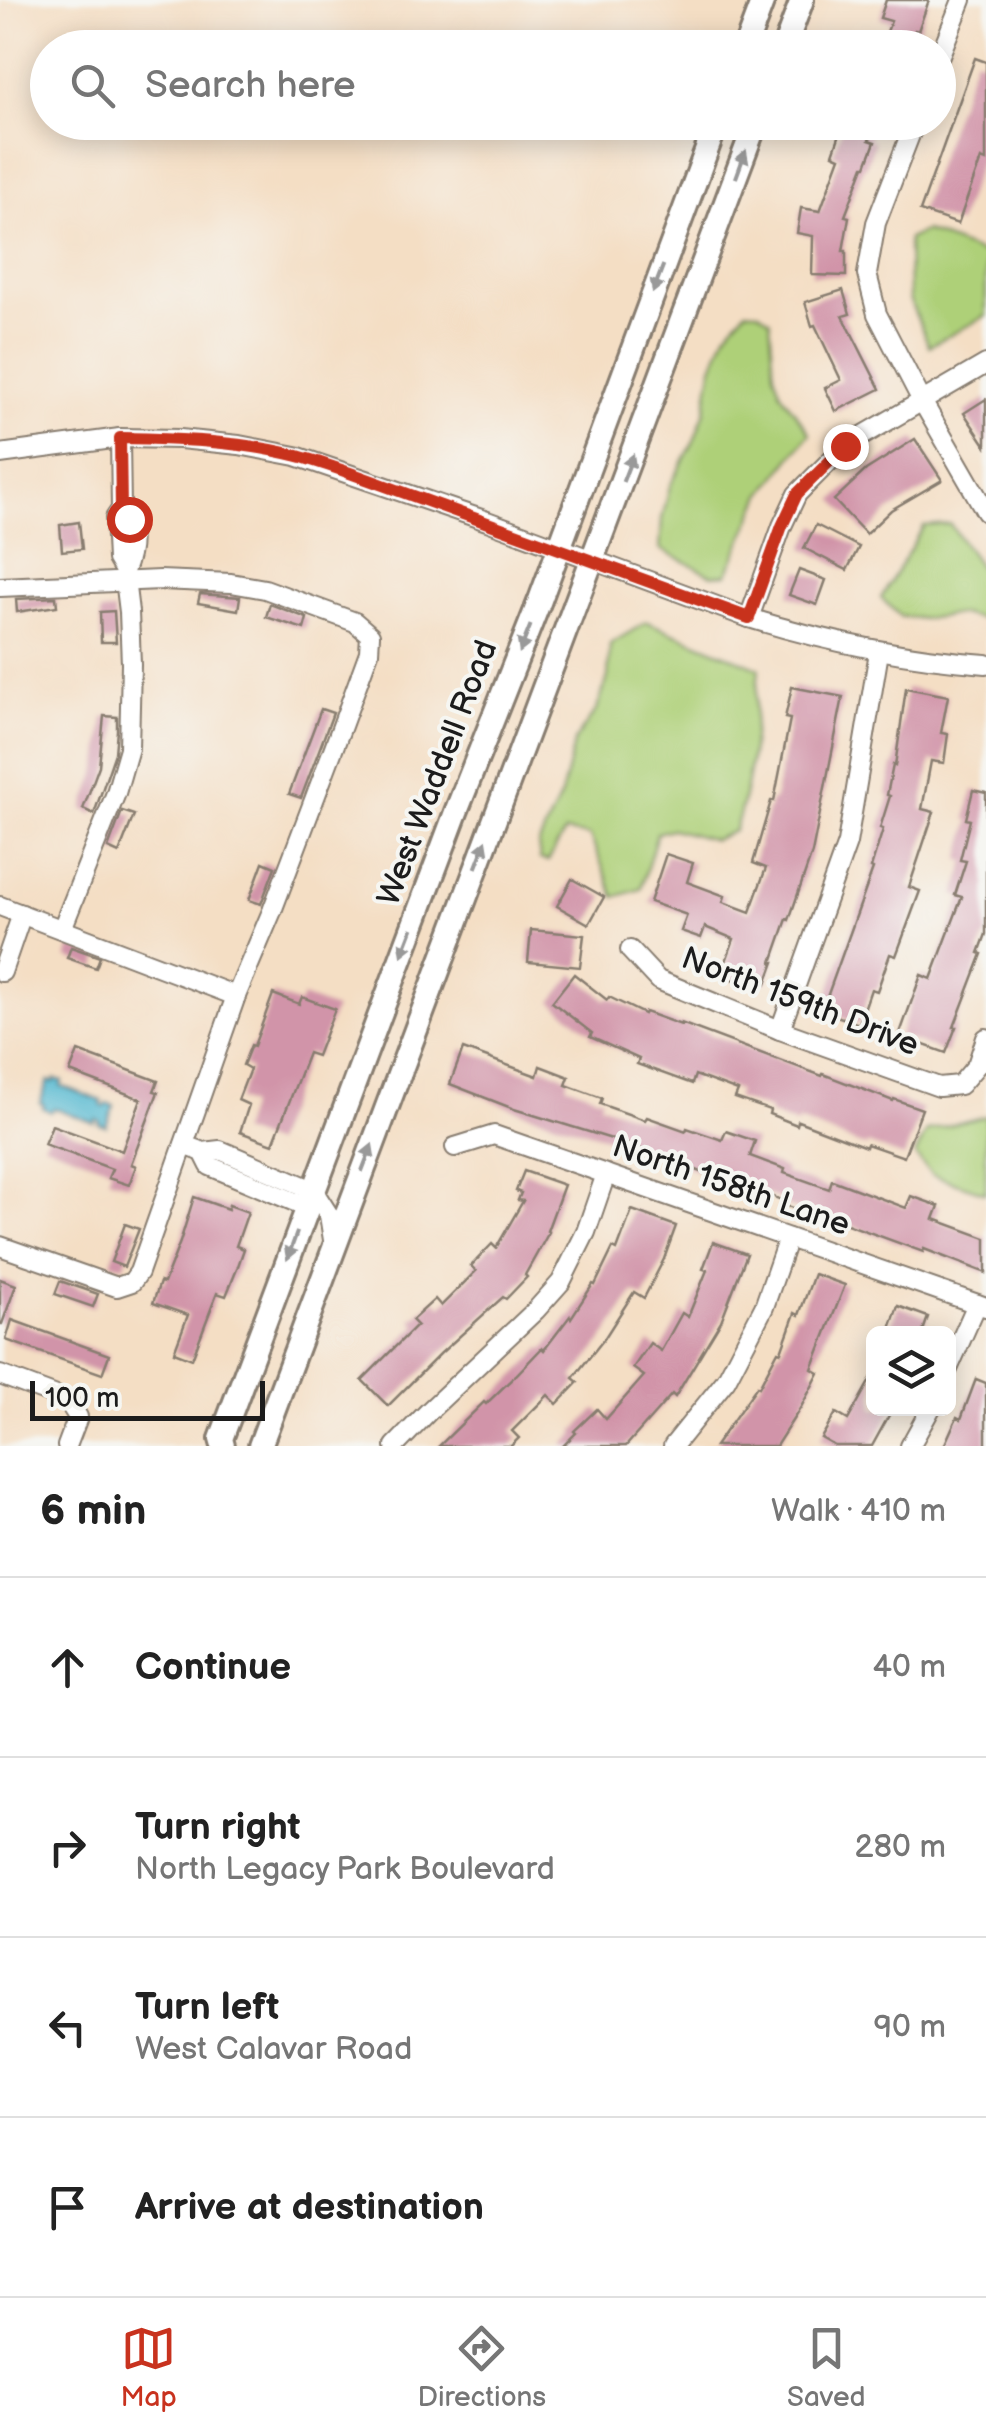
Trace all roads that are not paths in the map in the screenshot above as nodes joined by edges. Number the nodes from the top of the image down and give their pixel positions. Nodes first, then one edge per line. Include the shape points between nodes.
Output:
1 (762, 0) edge
2 (802, 0) edge
3 (962, 0) edge
4 (751, 30) edge
5 (791, 30) edge
6 (950, 30) edge
7 (710, 140) edge
8 (749, 140) edge
9 (907, 140) edge
10 (986, 364) edge
11 (922, 401) junction
12 (120, 438) junction
13 (0, 454) edge
14 (986, 512) edge
15 (558, 547) junction
16 (591, 559) junction
17 (124, 577) junction
18 (0, 588) edge
19 (749, 618) junction
20 (880, 652) junction
21 (986, 664) edge
22 (0, 906) edge
23 (22, 914) junction
24 (62, 928) junction
25 (630, 950) dead end
26 (2, 972) edge
27 (236, 996) junction
28 (780, 1030) junction
29 (986, 1038) edge
30 (184, 1145) junction
31 (455, 1146) dead end
32 (606, 1174) junction
33 (310, 1198) junction
34 (788, 1238) junction
35 (0, 1246) edge
36 (334, 1246) junction
37 (982, 1306) edge
38 (956, 1353) edge
39 (0, 1375) edge
40 (927, 1416) edge
41 (67, 1446) edge
42 (223, 1446) edge
43 (260, 1446) edge
44 (395, 1446) edge
45 (672, 1446) edge
46 (910, 1446) edge

1 - 4 main road
2 - 5 main road
3 - 6 street
7 -> 15 main road, West Waddell Road
16 -> 8 main road, West Waddell Road
9 - 11 street via 876,223 867,274 877,314
10 - 11 street
11 - 14 street
11 - 19 street via 845,446 797,494
12 - 13 street
12 - 15 street via 209,442 296,456
12 - 17 street via 121,510 129,519
15 - 16 street
15 -> 33 main road, West Waddell Road
16 - 19 street
36 -> 16 main road, West Waddell Road
17 - 18 street
17 - 24 street via 129,748
17 - 27 street via 265,589 355,622 370,635 342,726
19 - 20 street
20 - 21 street
20 - 28 street via 847,843
22 - 23 street
23 - 24 street
23 - 26 street
24 - 27 street
25 - 28 street, North 159th Drive via 658,980
27 - 30 street
28 - 29 street, North 159th Drive via 939,1086 960,1085 977,1065
30 - 33 street via 220,1150
30 - 35 street via 132,1282 117,1287
31 - 32 street, North 158th Lane via 494,1134
32 - 34 street, North 158th Lane
32 - 44 street via 561,1282
33 - 36 street via 329,1215
33 -> 42 main road, West Waddell Road
34 - 37 street, North 158th Lane
34 - 45 street via 764,1307 726,1380
36 - 43 main road, West Waddell Road
37 - 38 street
39 - 41 street via 67,1400 78,1417
40 - 46 street

